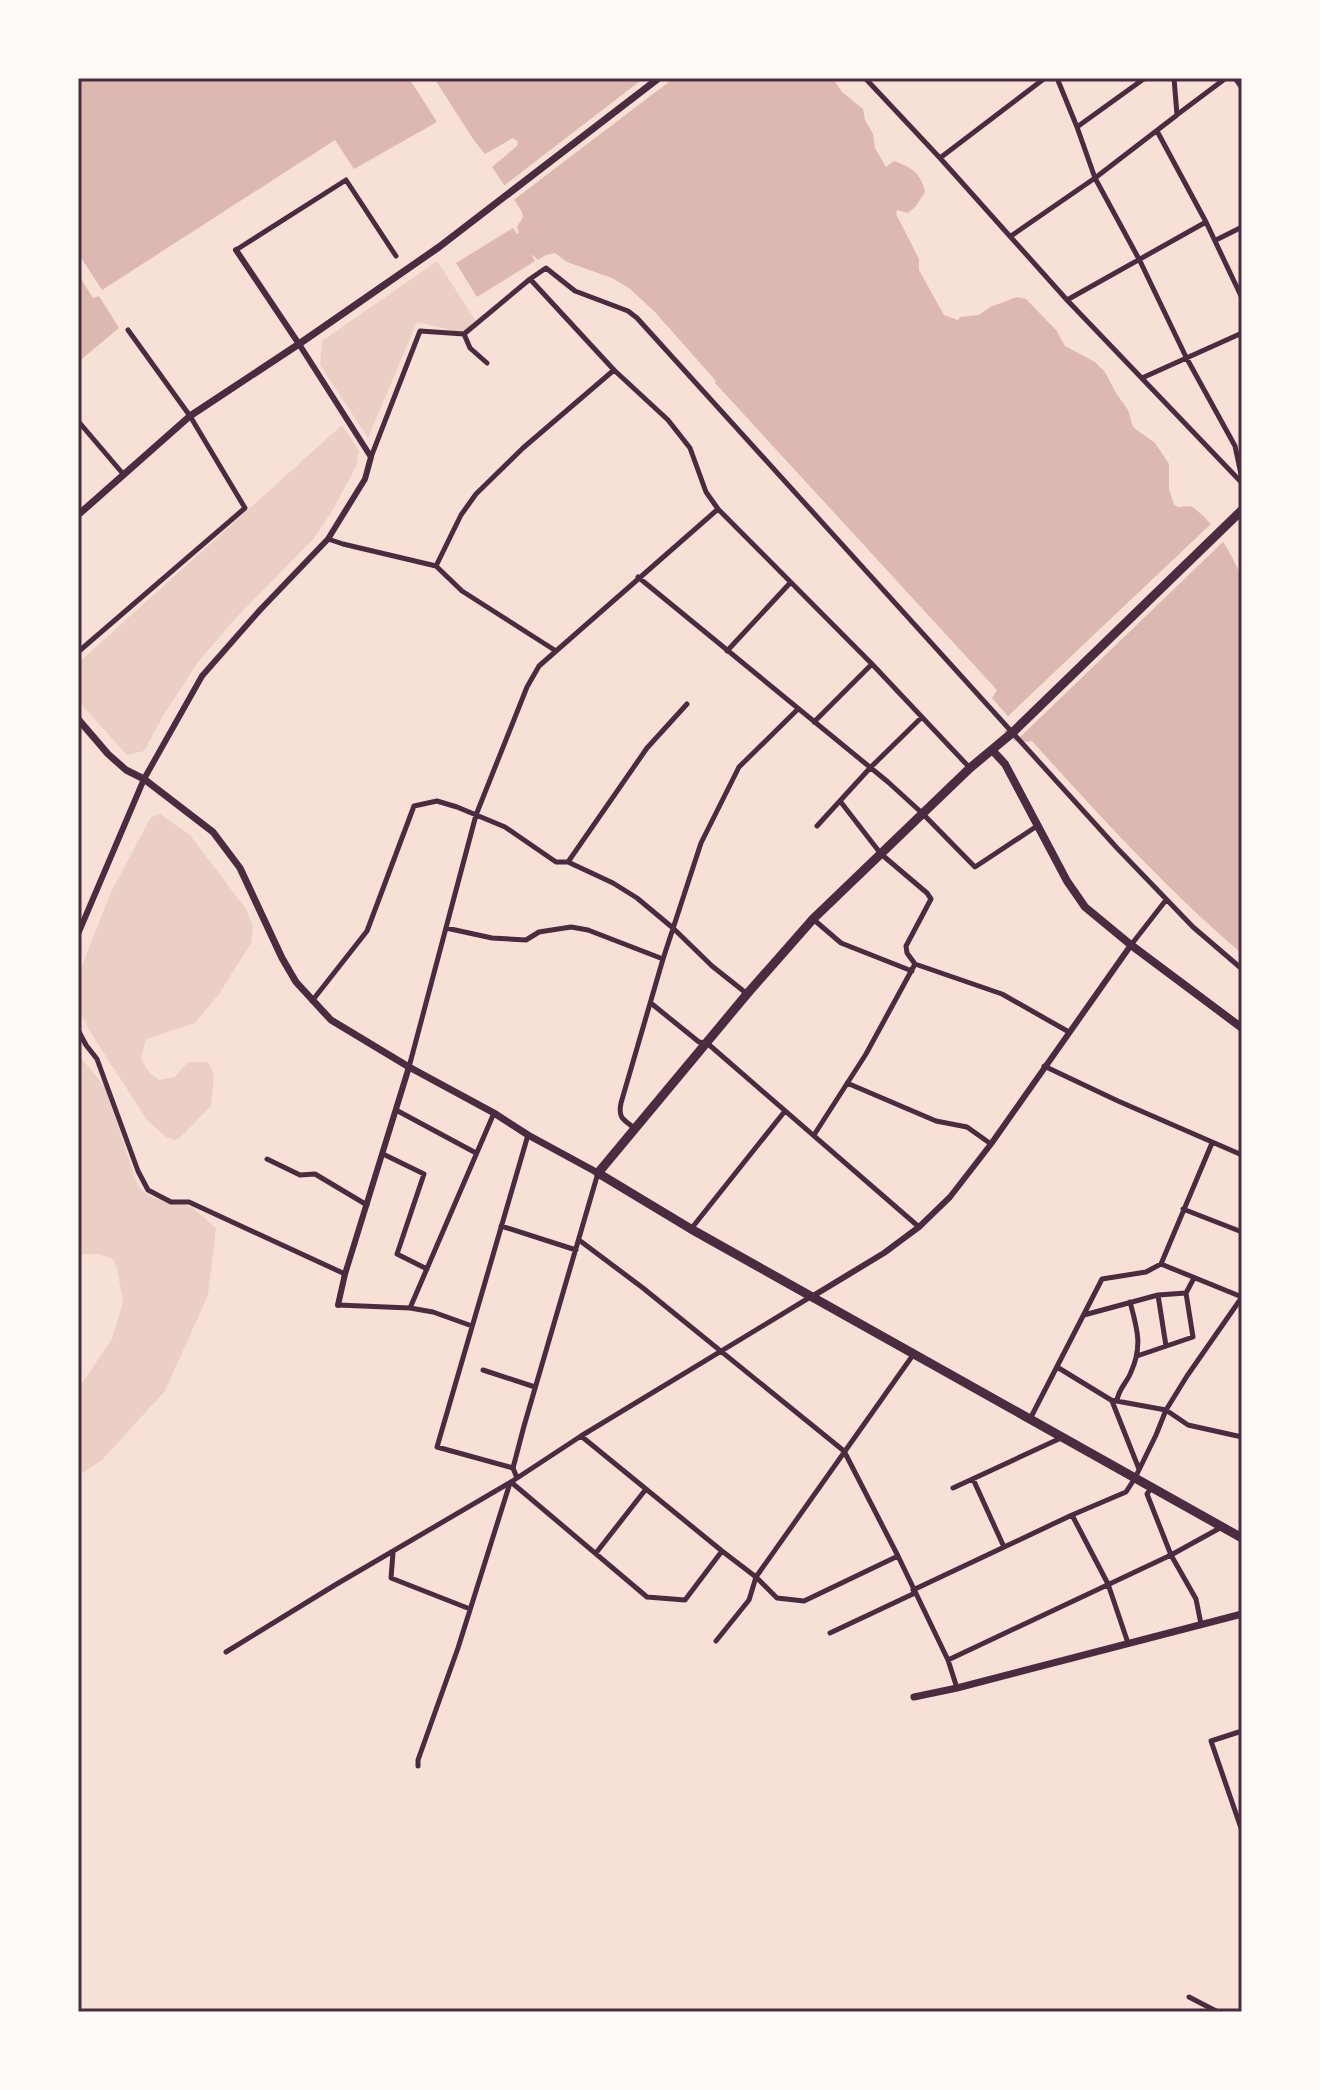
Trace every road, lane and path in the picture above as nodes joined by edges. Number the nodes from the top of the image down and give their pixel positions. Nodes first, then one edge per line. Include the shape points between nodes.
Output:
1 (659, 78) edge
2 (865, 78) edge
3 (1045, 78) edge
4 (1057, 78) edge
5 (1145, 78) edge
6 (1174, 78) edge
7 (1226, 78) edge
8 (1235, 78) edge
9 (1242, 88) edge
10 (1177, 115) junction
11 (1077, 127) junction
12 (1157, 131) junction
13 (940, 158) junction
14 (1095, 178) junction
15 (1206, 222) junction
16 (1242, 227) edge
17 (1011, 236) junction
18 (1216, 240) junction
19 (236, 250) joint
20 (396, 256) dead end
21 (1140, 261) junction
22 (530, 279) junction
23 (1242, 298) edge
24 (1067, 300) junction
25 (128, 330) dead end
26 (1242, 333) edge
27 (464, 334) junction
28 (299, 344) junction
29 (1186, 357) junction
30 (487, 363) dead end
31 (614, 370) junction
32 (1142, 378) junction
33 (190, 416) junction
34 (78, 421) edge
35 (371, 457) junction
36 (124, 475) junction
37 (1242, 481) edge
38 (718, 509) junction
39 (1242, 510) edge
40 (78, 515) edge
41 (328, 539) junction
42 (436, 566) junction
43 (638, 577) junction
44 (790, 583) junction
45 (556, 651) junction
46 (727, 651) junction
47 (78, 652) edge
48 (872, 664) junction
49 (687, 704) dead end
50 (798, 709) junction
51 (922, 717) junction
52 (78, 719) edge
53 (814, 722) junction
54 (1012, 733) junction
55 (992, 750) junction
56 (870, 768) junction
57 (970, 768) junction
58 (144, 779) junction
59 (840, 801) junction
60 (922, 813) junction
61 (476, 815) junction
62 (1038, 825) junction
63 (817, 826) dead end
64 (881, 854) junction
65 (568, 862) junction
66 (1166, 900) junction
67 (813, 919) junction
68 (446, 928) junction
69 (673, 928) junction
70 (78, 934) edge
71 (1131, 945) junction
72 (663, 959) junction
73 (915, 964) junction
74 (1242, 969) edge
75 (912, 971) junction
76 (747, 994) junction
77 (312, 1001) junction
78 (652, 1004) junction
79 (1242, 1028) edge
80 (78, 1030) edge
81 (1069, 1032) junction
82 (707, 1043) junction
83 (1044, 1066) junction
84 (409, 1067) junction
85 (847, 1083) junction
86 (396, 1110) junction
87 (785, 1111) junction
88 (494, 1113) junction
89 (635, 1129) junction
90 (528, 1135) junction
91 (814, 1135) junction
92 (1212, 1143) junction
93 (991, 1144) junction
94 (383, 1154) junction
95 (476, 1154) junction
96 (1242, 1155) edge
97 (267, 1159) dead end
98 (598, 1173) junction
99 (367, 1205) junction
100 (1183, 1209) junction
101 (501, 1226) junction
102 (919, 1227) junction
103 (691, 1229) junction
104 (1242, 1232) edge
105 (579, 1240) junction
106 (576, 1250) junction
107 (1161, 1264) junction
108 (427, 1269) junction
109 (345, 1274) junction
110 (1194, 1278) junction
111 (1186, 1293) junction
112 (1158, 1295) junction
113 (813, 1296) junction
114 (1242, 1297) edge
115 (1130, 1302) junction
116 (338, 1305) joint
117 (410, 1308) junction
118 (1083, 1316) junction
119 (472, 1326) junction
120 (1166, 1346) junction
121 (721, 1352) junction
122 (913, 1355) junction
123 (1137, 1356) junction
124 (1057, 1367) junction
125 (483, 1370) dead end
126 (535, 1387) junction
127 (1114, 1400) junction
128 (1166, 1410) junction
129 (1030, 1419) junction
130 (581, 1436) junction
131 (1062, 1437) junction
132 (1242, 1437) edge
133 (844, 1451) junction
134 (513, 1468) junction
135 (1137, 1474) junction
136 (973, 1479) junction
137 (514, 1480) junction
138 (1152, 1487) junction
139 (953, 1488) dead end
140 (646, 1489) junction
141 (1072, 1515) junction
142 (1222, 1527) junction
143 (1242, 1538) edge
144 (1004, 1547) junction
145 (722, 1551) junction
146 (393, 1552) junction
147 (596, 1553) junction
148 (1171, 1555) junction
149 (898, 1556) junction
150 (756, 1577) junction
151 (1108, 1584) junction
152 (914, 1591) junction
153 (470, 1609) junction
154 (1242, 1614) edge
155 (1201, 1624) junction
156 (830, 1633) dead end
157 (716, 1641) dead end
158 (1128, 1643) junction
159 (226, 1652) dead end
160 (948, 1660) junction
161 (957, 1688) junction
162 (914, 1697) dead end
163 (1242, 1731) edge
164 (418, 1766) dead end
165 (1242, 1831) edge
166 (1189, 1997) dead end
167 (1218, 2012) edge

1 - 28 main road via 439,247
2 - 13 street
3 - 13 street
4 - 11 street
5 - 11 street
6 - 10 street
7 - 10 street
8 - 9 street
10 - 12 street
11 - 14 street
12 - 14 street
12 - 15 street
13 - 17 street
14 - 17 street
14 - 21 street
15 - 18 street
15 - 21 street
16 - 18 street
17 - 24 street
18 - 23 street
19 - 20 street via 346,180
19 - 28 street
21 - 24 street
21 - 29 street
22 - 27 street
22 - 31 street
22 - 54 street via 546,268 575,291 637,318
24 - 32 street
25 - 33 street
26 - 29 street
27 - 30 street
27 - 35 street via 420,331
28 - 33 main road
28 - 35 street
29 - 32 street
29 - 37 street via 1235,446
31 - 38 street via 690,448
31 - 42 street via 476,494
32 - 37 street
33 - 36 main road
33 - 47 street via 245,508
34 - 36 street
35 - 41 street via 365,479
36 - 40 main road
38 - 43 street
38 - 44 street
39 - 54 highway
41 - 42 street
41 - 58 street via 202,676
42 - 45 street via 462,591
43 - 45 street
43 - 46 street
44 - 46 street
44 - 48 street
45 - 61 street via 527,687
46 - 50 street
48 - 51 street
48 - 53 street
49 - 65 street via 647,748
50 - 53 street
50 - 69 street via 739,767 701,843
51 - 56 street
51 - 57 street
52 - 58 main road via 108,754
53 - 56 street
54 - 55 highway
54 - 66 street
55 - 57 highway
55 - 62 main road
56 - 59 street
56 - 60 street
57 - 60 highway
58 - 70 street
58 - 77 main road via 213,832 229,852 282,958
59 - 63 street
59 - 64 street
60 - 62 street via 975,867
60 - 64 highway
61 - 65 street via 505,827 556,862
61 - 68 street
61 - 77 street via 437,801 414,806 367,931
62 - 71 main road via 1085,907
64 - 67 highway
64 - 73 street via 931,899 906,946
65 - 69 street via 637,898
66 - 71 street
66 - 74 street
67 - 75 street via 841,943
67 - 76 highway
68 - 72 street via 526,940 539,932 571,927
68 - 84 street
69 - 72 street
69 - 76 street
71 - 79 main road
71 - 81 street
72 - 78 street
73 - 75 street
73 - 81 street via 1002,994
75 - 85 street
76 - 82 highway
77 - 84 main road via 331,1020
78 - 82 street
78 - 89 street via 619,1112
80 - 109 street via 97,1059 148,1190 171,1202 189,1202
81 - 83 street
82 - 87 street
82 - 89 highway
83 - 92 street
83 - 93 street
84 - 86 street
84 - 88 main road
85 - 91 street
85 - 93 street via 936,1121 967,1127
86 - 94 street
86 - 95 street
87 - 91 street
87 - 103 street
88 - 90 main road
88 - 95 street
89 - 98 highway
90 - 98 main road
90 - 101 street
91 - 102 street
92 - 96 street
92 - 100 street
93 - 102 street
94 - 99 street
94 - 108 street via 424,1174 397,1254
95 - 108 street
97 - 99 street via 300,1175 315,1174
98 - 103 highway
98 - 105 street
99 - 109 street
100 - 104 street
100 - 107 street
101 - 106 street
101 - 119 street
102 - 113 street
103 - 113 highway
105 - 106 street
105 - 121 street
106 - 126 street
107 - 110 street
107 - 118 street via 1146,1272 1102,1279
108 - 117 street
109 - 116 street
110 - 111 street
110 - 114 street
111 - 112 street
111 - 120 street via 1193,1337
112 - 115 street
112 - 120 street
113 - 121 street
113 - 122 highway
114 - 128 street
115 - 118 street
115 - 123 street
116 - 117 street
117 - 119 street
118 - 124 street
119 - 134 street via 437,1447
120 - 123 street
121 - 130 street
121 - 133 street
122 - 129 highway
122 - 133 street
123 - 127 street
124 - 127 street
124 - 129 street
125 - 126 street
126 - 134 street
127 - 128 street
127 - 135 street
128 - 132 street via 1188,1425
128 - 135 street
129 - 131 highway
130 - 137 street
130 - 140 street
131 - 135 highway
131 - 136 street
133 - 149 street
133 - 150 street
134 - 137 street
135 - 138 highway
135 - 141 street via 1126,1492
136 - 139 street
136 - 144 street
137 - 146 street
137 - 147 street
137 - 153 street
138 - 142 highway
138 - 148 street via 1147,1494
140 - 145 street
140 - 147 street
141 - 144 street
141 - 151 street
142 - 143 highway
142 - 148 street
144 - 152 street
145 - 147 street via 685,1600 647,1597
145 - 150 street
146 - 153 street via 391,1578
146 - 159 street
148 - 151 street
148 - 155 street via 1196,1599
149 - 150 street via 804,1601 777,1598
149 - 152 street
150 - 157 street via 749,1600
151 - 158 street
151 - 160 street
152 - 156 street
152 - 160 street
153 - 164 street
154 - 155 main road
155 - 158 main road
158 - 161 main road
160 - 161 street
161 - 162 main road
163 - 165 street via 1211,1741
166 - 167 street

